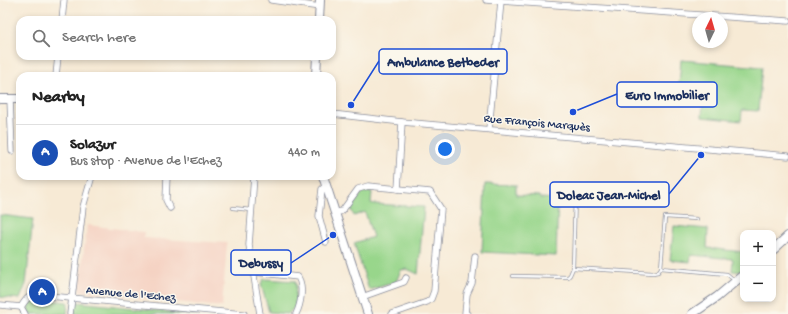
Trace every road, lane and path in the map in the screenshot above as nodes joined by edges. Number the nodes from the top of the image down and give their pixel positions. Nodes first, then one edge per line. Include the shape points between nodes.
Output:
1 (64, 0) edge
2 (272, 0) edge
3 (486, 0) edge
4 (581, 0) edge
5 (500, 1) edge
6 (320, 3) edge
7 (580, 7) junction
8 (62, 16) edge
9 (319, 16) edge
10 (788, 21) edge
11 (58, 60) edge
12 (317, 60) edge
13 (56, 72) edge
14 (316, 72) edge
15 (0, 99) edge
16 (10, 99) junction
17 (16, 99) edge
18 (336, 114) edge
19 (402, 122) junction
20 (489, 129) junction
21 (12, 151) dead end
22 (788, 156) edge
23 (91, 180) edge
24 (167, 180) edge
25 (254, 180) edge
26 (324, 180) edge
27 (326, 186) junction
28 (398, 188) junction
29 (576, 195) dead end
30 (170, 208) dead end
31 (233, 208) dead end
32 (251, 210) junction
33 (335, 213) junction
34 (697, 219) dead end
35 (788, 236) edge
36 (326, 242) dead end
37 (776, 247) edge
38 (474, 256) dead end
39 (573, 268) junction
40 (661, 268) junction
41 (254, 272) junction
42 (513, 276) dead end
43 (406, 278) dead end
44 (740, 278) edge
45 (735, 282) junction
46 (362, 297) junction
47 (72, 298) junction
48 (0, 305) edge
49 (21, 307) junction
50 (25, 314) edge
51 (70, 314) edge
52 (244, 314) edge
53 (260, 314) edge
54 (296, 314) edge
55 (368, 314) edge
56 (392, 314) edge
57 (467, 314) edge
58 (692, 314) edge

1 - 8 street
2 - 6 street
3 - 5 street
4 - 7 street
5 - 7 street
5 - 20 street
6 - 9 main road
7 - 10 street
11 - 13 street
12 - 14 main road
15 - 16 main road
16 - 17 main road
16 - 21 street
18 - 19 street, Rue François Marquès
19 - 20 street, Rue François Marquès
19 - 28 street
20 - 22 street, Rue François Marquès
23 - 47 street via 83,207
24 - 30 street via 166,200
25 - 32 street
26 - 27 main road
27 - 33 main road
27 - 36 street via 322,189 319,216
28 - 33 street via 368,186 358,189 342,211
28 - 56 street via 430,192 441,209 434,291 431,299
29 - 39 lane
31 - 32 lane
32 - 41 street via 249,245
33 - 46 main road
34 - 40 lane via 666,217
35 - 37 main road
38 - 57 street via 472,283 467,294
39 - 40 lane via 653,273
39 - 42 lane via 568,277
40 - 45 lane via 727,274
41 - 53 street
41 - 54 street via 298,277 302,283
43 - 46 street via 404,282
44 - 45 main road
45 - 58 main road
46 - 55 main road
47 - 49 street, Avenue de l'Echez via 33,295
47 - 51 street
47 - 52 street, Avenue de l'Echez
48 - 49 street
49 - 50 street

